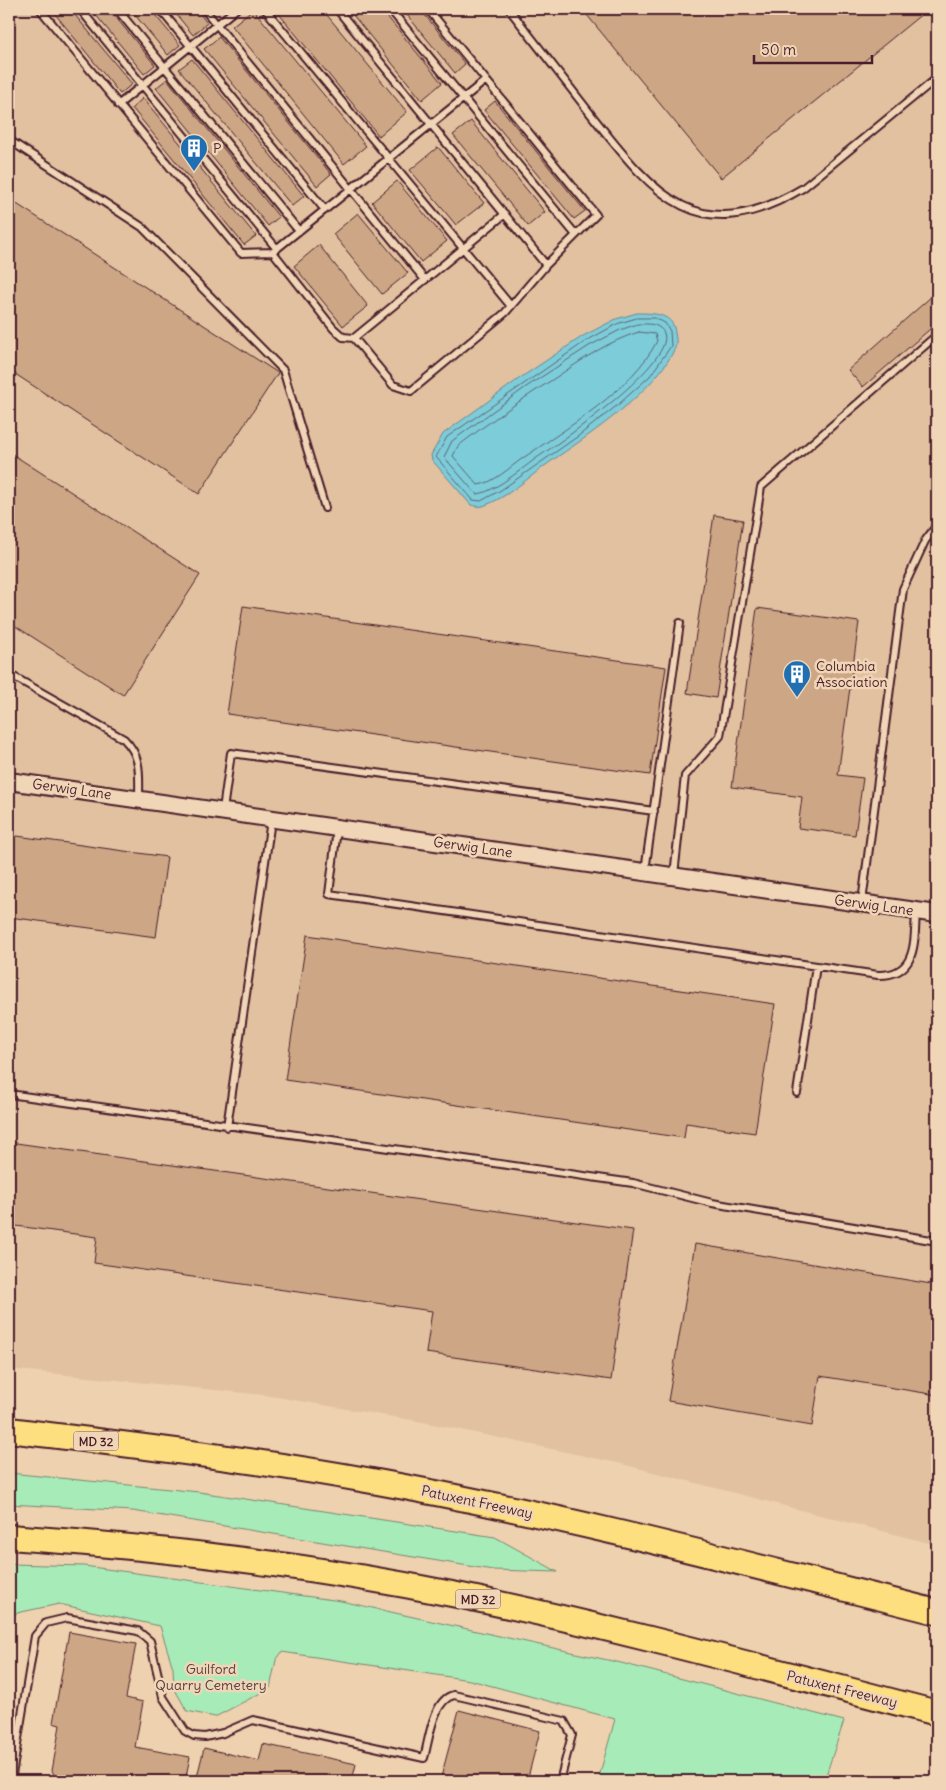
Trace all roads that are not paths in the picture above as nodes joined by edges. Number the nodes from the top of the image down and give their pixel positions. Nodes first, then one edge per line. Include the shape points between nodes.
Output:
1 (40, 9) edge
2 (80, 9) edge
3 (117, 9) edge
4 (160, 9) edge
5 (204, 9) edge
6 (236, 9) edge
7 (265, 9) edge
8 (337, 9) edge
9 (390, 9) edge
10 (428, 9) edge
11 (509, 9) edge
12 (217, 24) junction
13 (190, 46) junction
14 (164, 67) junction
15 (937, 78) edge
16 (486, 80) junction
17 (142, 85) junction
18 (463, 98) junction
19 (118, 105) junction
20 (431, 124) junction
21 (9, 140) edge
22 (388, 158) junction
23 (350, 190) junction
24 (325, 210) junction
25 (505, 214) junction
26 (299, 231) junction
27 (576, 235) junction
28 (463, 249) junction
29 (275, 250) junction
30 (546, 265) junction
31 (424, 280) junction
32 (510, 305) junction
33 (937, 335) edge
34 (354, 338) junction
35 (324, 508) dead end
36 (937, 525) edge
37 (680, 623) dead end
38 (9, 674) edge
39 (9, 781) edge
40 (139, 798) junction
41 (654, 811) junction
42 (223, 812) junction
43 (271, 818) junction
44 (338, 828) junction
45 (645, 872) junction
46 (673, 876) junction
47 (862, 903) junction
48 (916, 911) junction
49 (937, 914) edge
50 (816, 966) junction
51 (797, 1093) dead end
52 (9, 1094) edge
53 (227, 1126) junction
54 (937, 1241) edge
55 (9, 1430) edge
56 (9, 1537) edge
57 (937, 1612) edge
58 (937, 1713) edge
59 (11, 1781) edge
60 (560, 1781) edge

1 - 19 lane
2 - 17 lane
3 - 14 lane
4 - 13 lane
5 - 12 lane
6 - 12 lane
7 - 22 lane
8 - 20 lane
9 - 18 lane
10 - 16 lane
11 - 15 lane via 632,166 672,201 711,214 756,212 796,192
12 - 13 lane
12 - 23 lane
13 - 14 lane
13 - 24 lane
14 - 17 lane
14 - 26 lane
16 - 18 lane
16 - 27 lane via 596,215
17 - 19 lane
17 - 29 lane
18 - 20 lane
18 - 27 lane
19 - 29 lane via 241,254
20 - 22 lane
20 - 25 lane
21 - 35 lane via 142,227 284,370
22 - 23 lane
22 - 28 lane
23 - 24 lane
23 - 31 lane
24 - 26 lane
25 - 28 lane
25 - 30 lane
26 - 29 lane
27 - 30 lane
28 - 31 lane
28 - 32 lane
29 - 34 lane via 333,328 343,337
30 - 32 lane
31 - 34 lane
32 - 34 lane via 505,313 411,391 393,385
33 - 46 lane via 761,487 720,736 685,776
36 - 47 lane via 925,541 903,589
37 - 41 lane
38 - 40 lane via 124,740 134,750 139,762
39 - 40 street, Gerwig Lane
40 - 42 street, Gerwig Lane
41 - 42 lane via 231,753
41 - 45 lane
42 - 43 street, Gerwig Lane
43 - 44 street, Gerwig Lane
43 - 53 lane
44 - 45 street, Gerwig Lane
44 - 50 lane via 329,894
45 - 46 street, Gerwig Lane
46 - 47 street, Gerwig Lane
47 - 48 street, Gerwig Lane
48 - 49 street, Gerwig Lane
48 - 50 lane via 912,957 898,972 878,975
50 - 51 lane
52 - 53 lane
53 - 54 lane via 633,1183 712,1203
55 - 57 highway, Patuxent Freeway / MD 32 via 255,1462 469,1499 597,1527
56 - 58 highway, Patuxent Freeway / MD 32 via 264,1562 455,1594 579,1622
59 - 60 lane via 35,1636 46,1623 68,1618 138,1631 144,1636 153,1649 162,1697 185,1731 194,1736 223,1733 253,1720 424,1758 439,1705 454,1695 564,1721 572,1735

